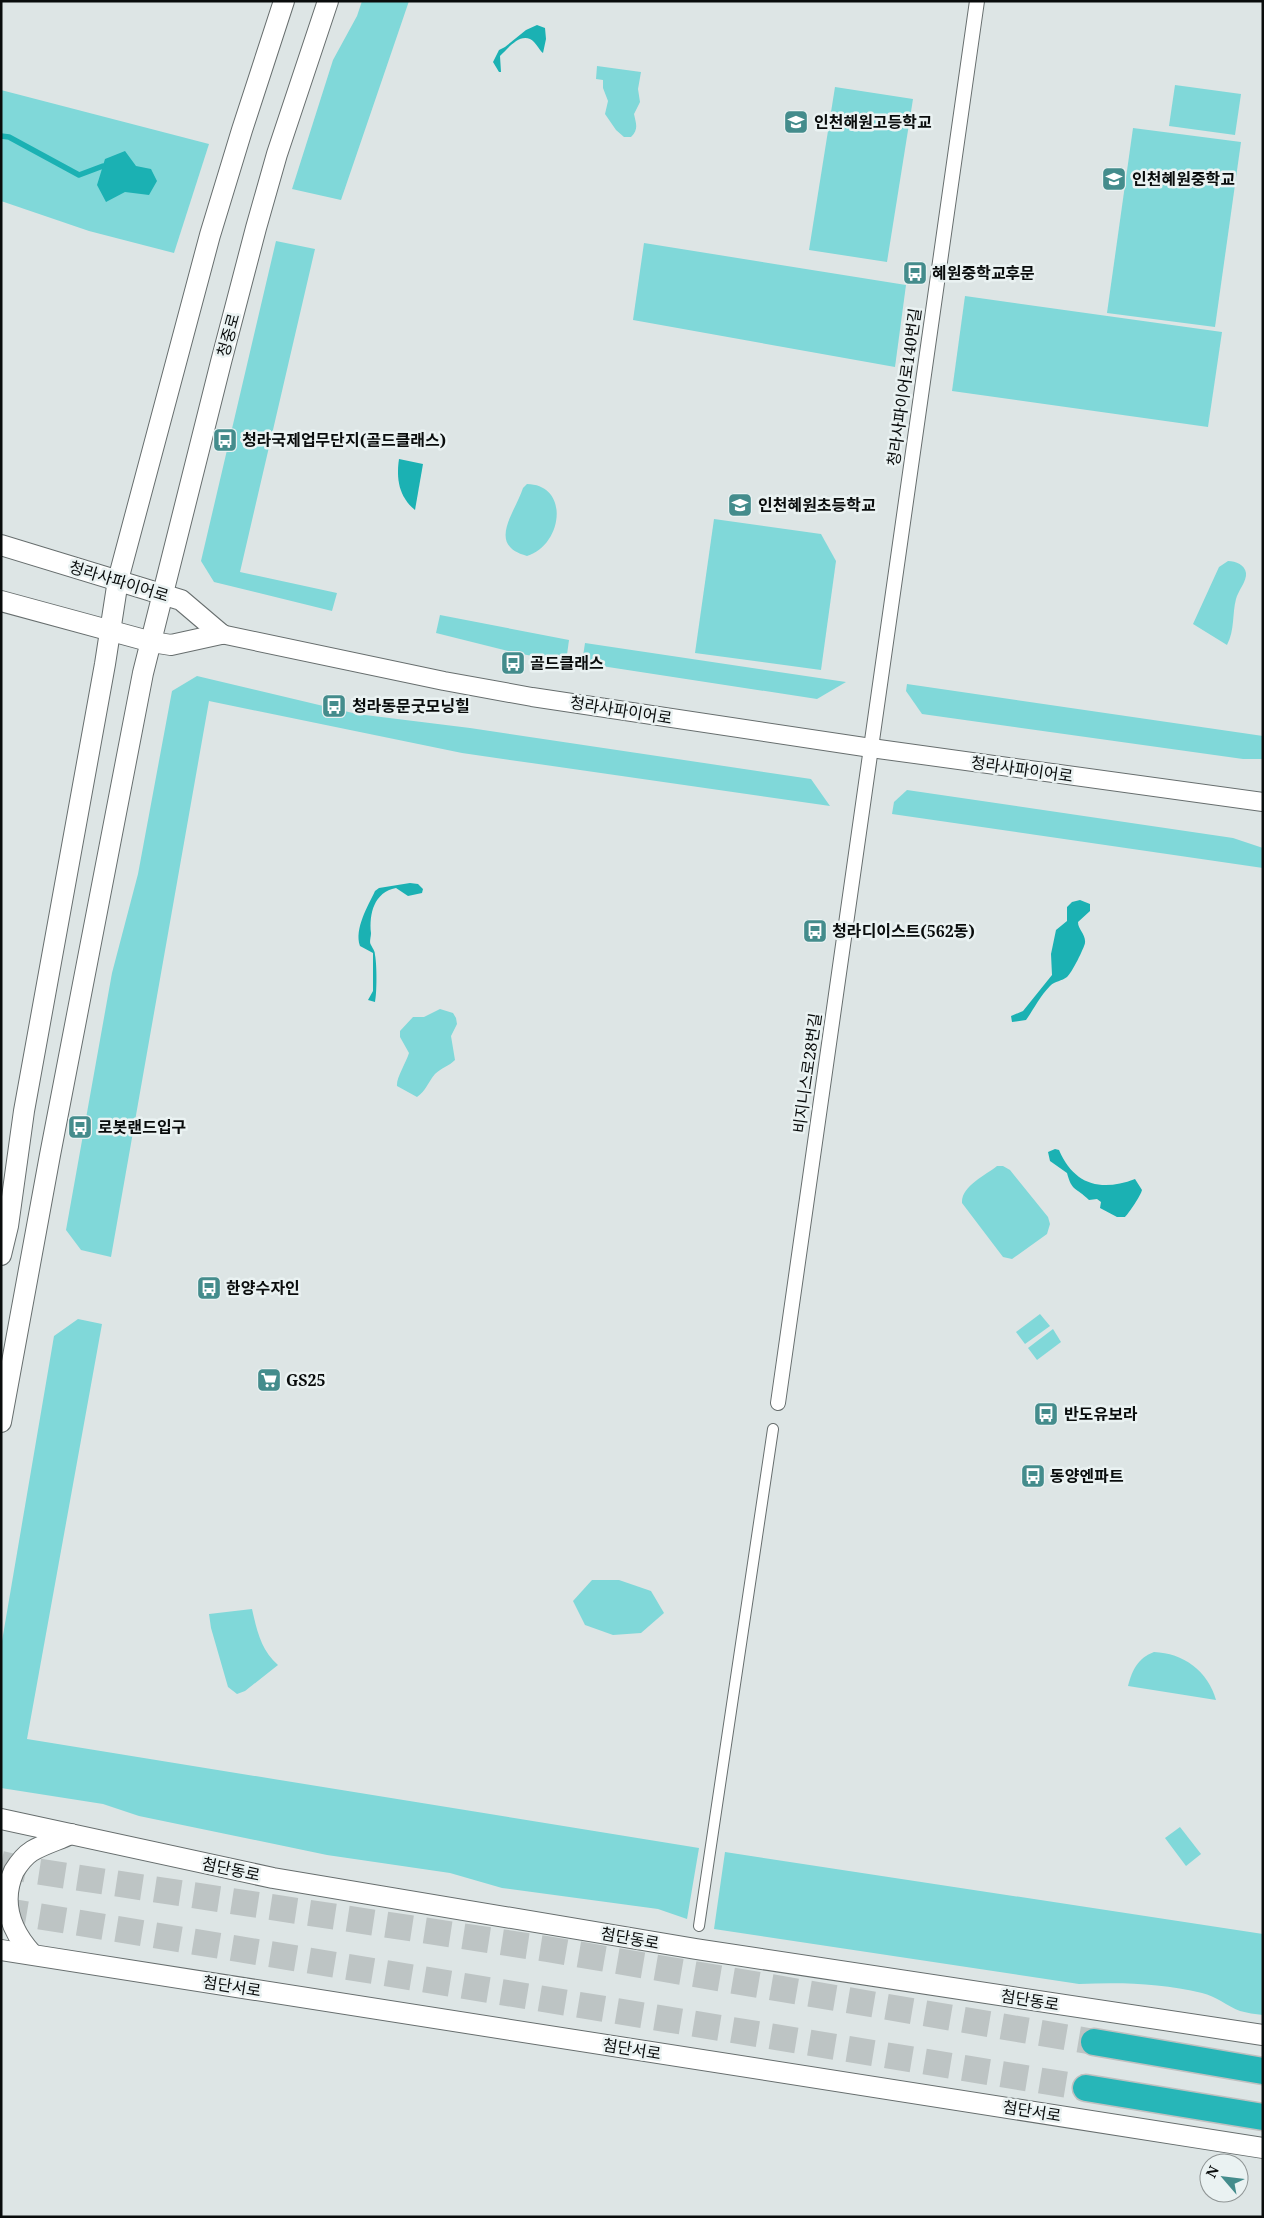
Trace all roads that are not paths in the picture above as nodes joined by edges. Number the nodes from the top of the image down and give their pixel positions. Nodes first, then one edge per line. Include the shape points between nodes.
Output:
1 (284, 1) edge
2 (328, 1) edge
3 (977, 1) edge
4 (1, 545) edge
5 (118, 580) junction
6 (164, 594) junction
7 (1, 601) edge
8 (109, 631) junction
9 (221, 634) junction
10 (152, 642) junction
11 (871, 748) junction
12 (1263, 802) edge
13 (1, 1255) edge
14 (778, 1403) dead end
15 (1, 1422) edge
16 (774, 1428) dead end
17 (1, 1819) edge
18 (71, 1834) junction
19 (699, 1926) dead end
20 (1, 1950) edge
21 (32, 1954) junction
22 (1263, 2035) edge
23 (1094, 2042) tunnel mouth
24 (1263, 2070) edge
25 (1086, 2088) tunnel mouth
26 (1263, 2117) edge
27 (1263, 2148) edge

1 - 5 main road via 210,235
2 - 6 main road, 청중로 via 280,144 256,228
3 - 11 street, 청라사파이어로140번길
4 - 5 main road, 청라사파이어로
5 - 6 main road, 청라사파이어로
5 - 8 main road
6 - 9 main road, 청라사파이어로 via 181,600
6 - 10 main road, 청중로
7 - 8 main road
8 - 10 main road
8 - 13 main road
9 - 10 main road via 171,645
9 - 11 street, 청라사파이어로 via 514,694
10 - 15 main road, 청중로 via 50,1155
11 - 12 street, 청라사파이어로
11 - 14 street, 비지니스로28번길
16 - 19 street
17 - 18 main road, 첨단동로
18 - 21 main road via 24,1857 7,1886 5,1904 8,1919 18,1939
18 - 22 main road, 첨단동로 via 273,1878 696,1950
20 - 21 main road, 첨단서로
21 - 27 main road, 첨단서로
23 - 24 highway
25 - 26 highway

